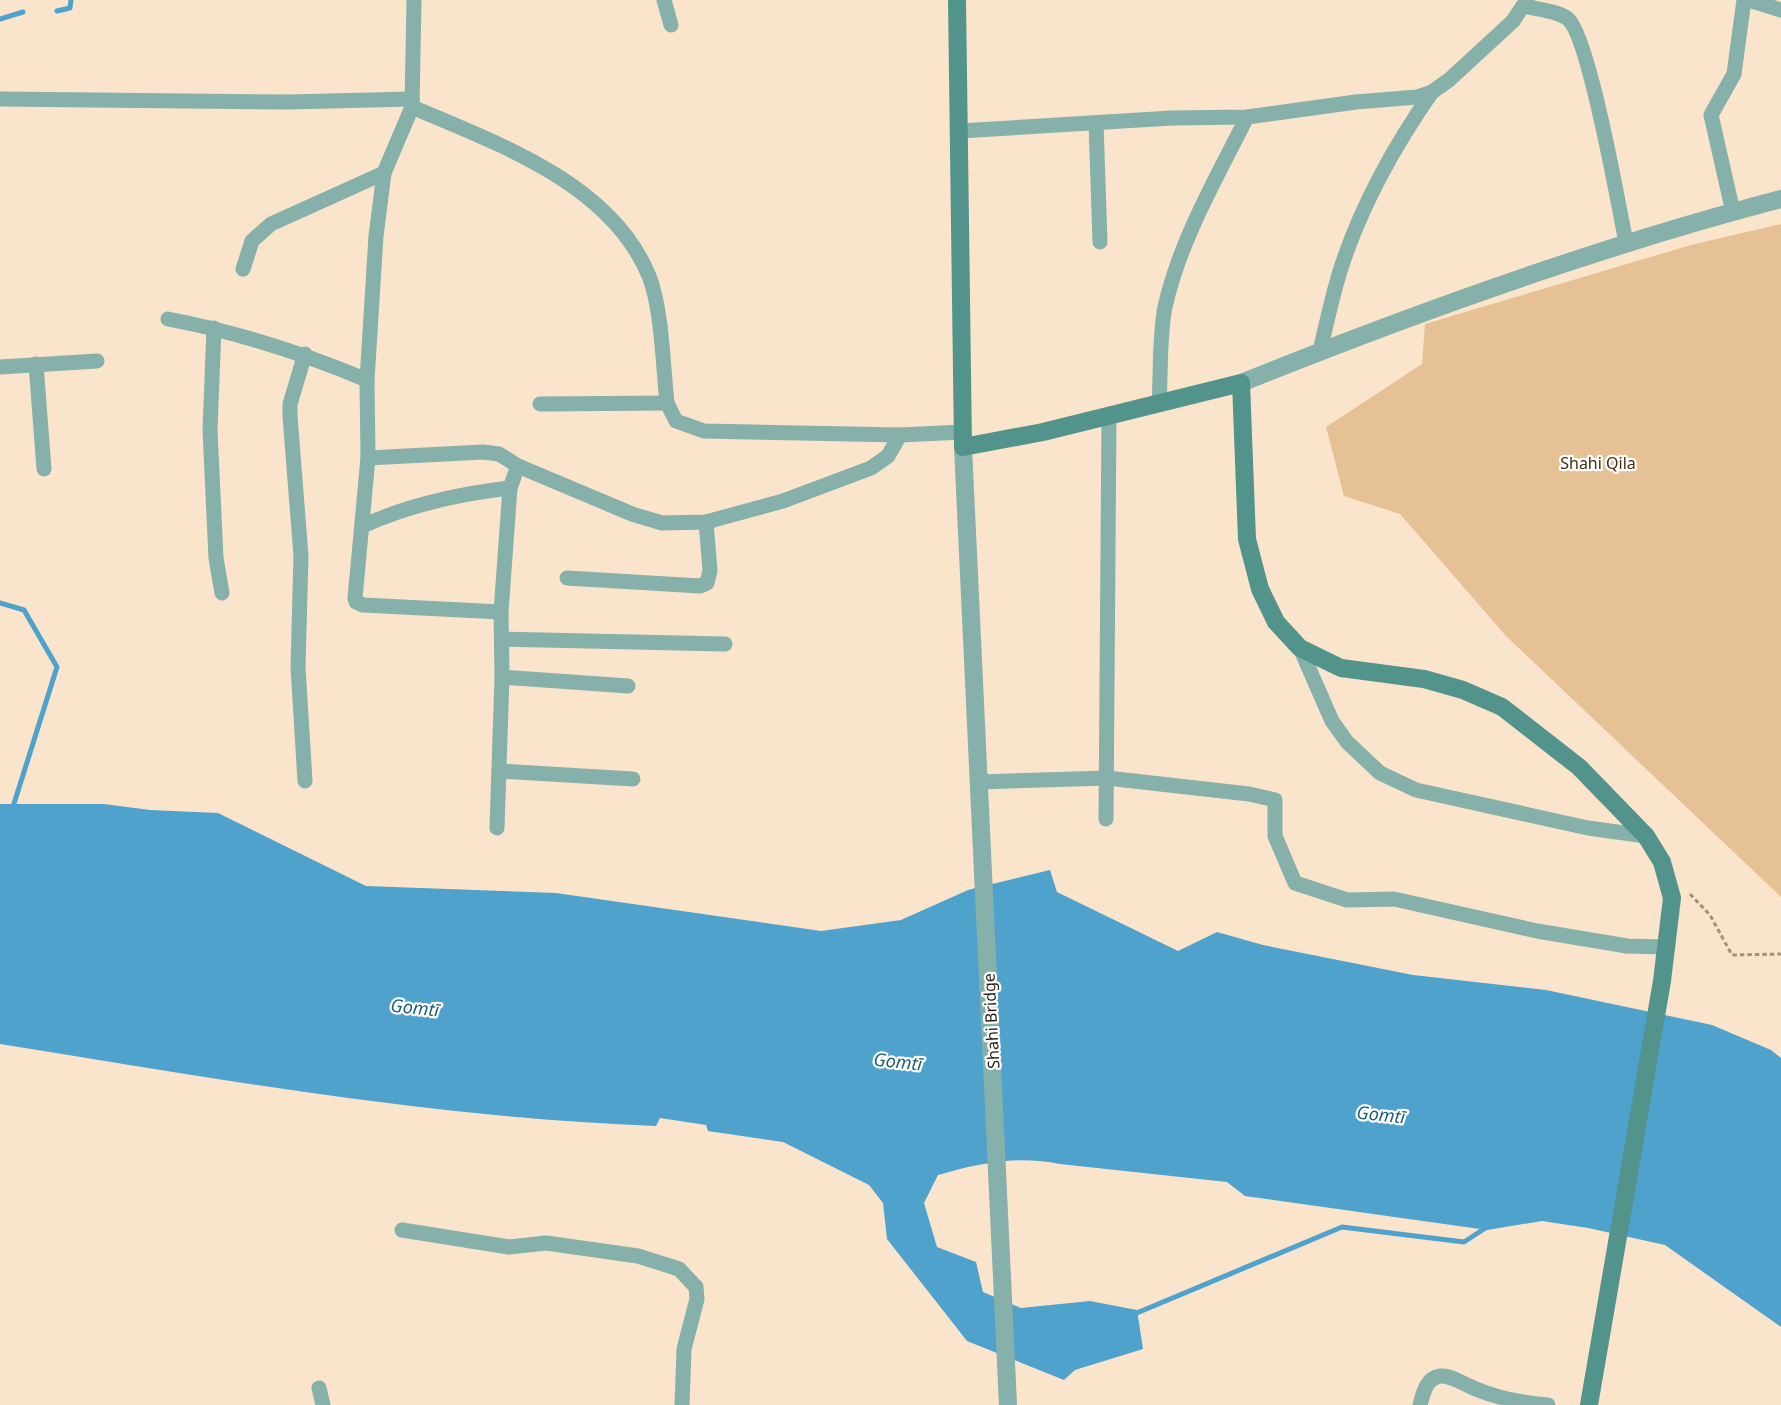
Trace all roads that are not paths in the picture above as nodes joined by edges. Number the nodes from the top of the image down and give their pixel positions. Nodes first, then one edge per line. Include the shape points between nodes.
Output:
1 (414, 0) edge
2 (664, 0) edge
3 (957, 0) edge
4 (1747, 0) edge
5 (1525, 3) edge
6 (1781, 10) edge
7 (671, 25) dead end
8 (1432, 92) junction
9 (0, 99) edge
10 (412, 103) junction
11 (1247, 117) junction
12 (1096, 123) junction
13 (960, 130) junction
14 (384, 173) junction
15 (1781, 199) edge
16 (1733, 212) junction
17 (1100, 242) dead end
18 (1626, 243) junction
19 (243, 269) dead end
20 (168, 319) dead end
21 (214, 328) junction
22 (1320, 351) junction
23 (304, 354) junction
24 (97, 361) dead end
25 (36, 364) junction
26 (0, 367) edge
27 (367, 380) junction
28 (1241, 383) junction
29 (667, 403) junction
30 (540, 404) dead end
31 (1159, 404) junction
32 (1109, 416) junction
33 (900, 435) junction
34 (963, 439) junction
35 (368, 458) junction
36 (518, 466) junction
37 (44, 469) dead end
38 (510, 488) junction
39 (706, 522) junction
40 (363, 526) junction
41 (567, 578) dead end
42 (222, 593) dead end
43 (501, 612) junction
44 (502, 639) junction
45 (725, 644) dead end
46 (1300, 648) junction
47 (502, 677) junction
48 (628, 686) dead end
49 (499, 771) junction
50 (1107, 778) junction
51 (633, 779) dead end
52 (305, 782) dead end
53 (979, 782) junction
54 (1106, 819) dead end
55 (497, 828) dead end
56 (1646, 836) junction
57 (1666, 947) junction
58 (402, 1230) dead end
59 (319, 1388) dead end
60 (323, 1405) edge
61 (682, 1405) edge
62 (1008, 1405) edge
63 (1420, 1405) edge
64 (1548, 1405) edge
65 (1589, 1405) edge

1 - 10 street
2 - 7 street
3 - 13 main road
4 - 6 street
4 - 16 street via 1734,74 1711,115
5 - 8 street via 1513,21
5 - 18 street via 1567,18 1577,31
8 - 11 street
8 - 22 street via 1378,178 1343,262
9 - 10 street
10 - 14 street
10 - 29 street via 557,177 600,207 626,236 650,278
11 - 12 street
11 - 31 street via 1176,265 1165,310
12 - 13 street
12 - 17 street
13 - 34 main road
14 - 19 street via 271,224 252,241
14 - 27 street
15 - 16 street
16 - 18 street
18 - 22 street
20 - 21 street
21 - 23 street
21 - 42 street via 210,430 216,558
22 - 28 street
23 - 27 street
23 - 52 street via 290,416 301,556 298,668
24 - 25 street
25 - 26 street
25 - 37 street
27 - 35 street
28 - 31 main road
28 - 46 main road via 1247,539 1260,589 1276,622
29 - 30 street
29 - 33 street via 676,421 704,431
31 - 32 main road
32 - 34 main road
32 - 50 street
33 - 34 street
33 - 39 street via 888,456 871,468 783,501
34 - 53 street, Shahi Bridge
35 - 36 street via 483,452 499,454
35 - 40 street
36 - 38 street
36 - 39 street via 662,523
38 - 40 street via 468,493 396,510
38 - 43 street
39 - 41 street via 710,571 707,583 700,586
40 - 43 street via 356,602
43 - 44 street
44 - 45 street
44 - 47 street
46 - 56 main road via 1341,668 1424,679 1502,707 1579,767
46 - 56 street via 1332,721 1347,742 1380,773 1416,790 1588,828
47 - 48 street
47 - 49 street
49 - 51 street
49 - 55 street
50 - 53 street
50 - 54 street
50 - 57 street via 1275,800 1275,836 1295,883 1347,900 1394,899 1536,931 1627,946
53 - 62 street, Shahi Bridge
56 - 57 main road via 1662,862 1672,898
57 - 65 main road
58 - 61 street via 509,1247 541,1243 569,1246 638,1256 679,1269 696,1287 697,1299 684,1349
59 - 60 street
63 - 64 street via 1431,1380 1440,1376 1486,1395

